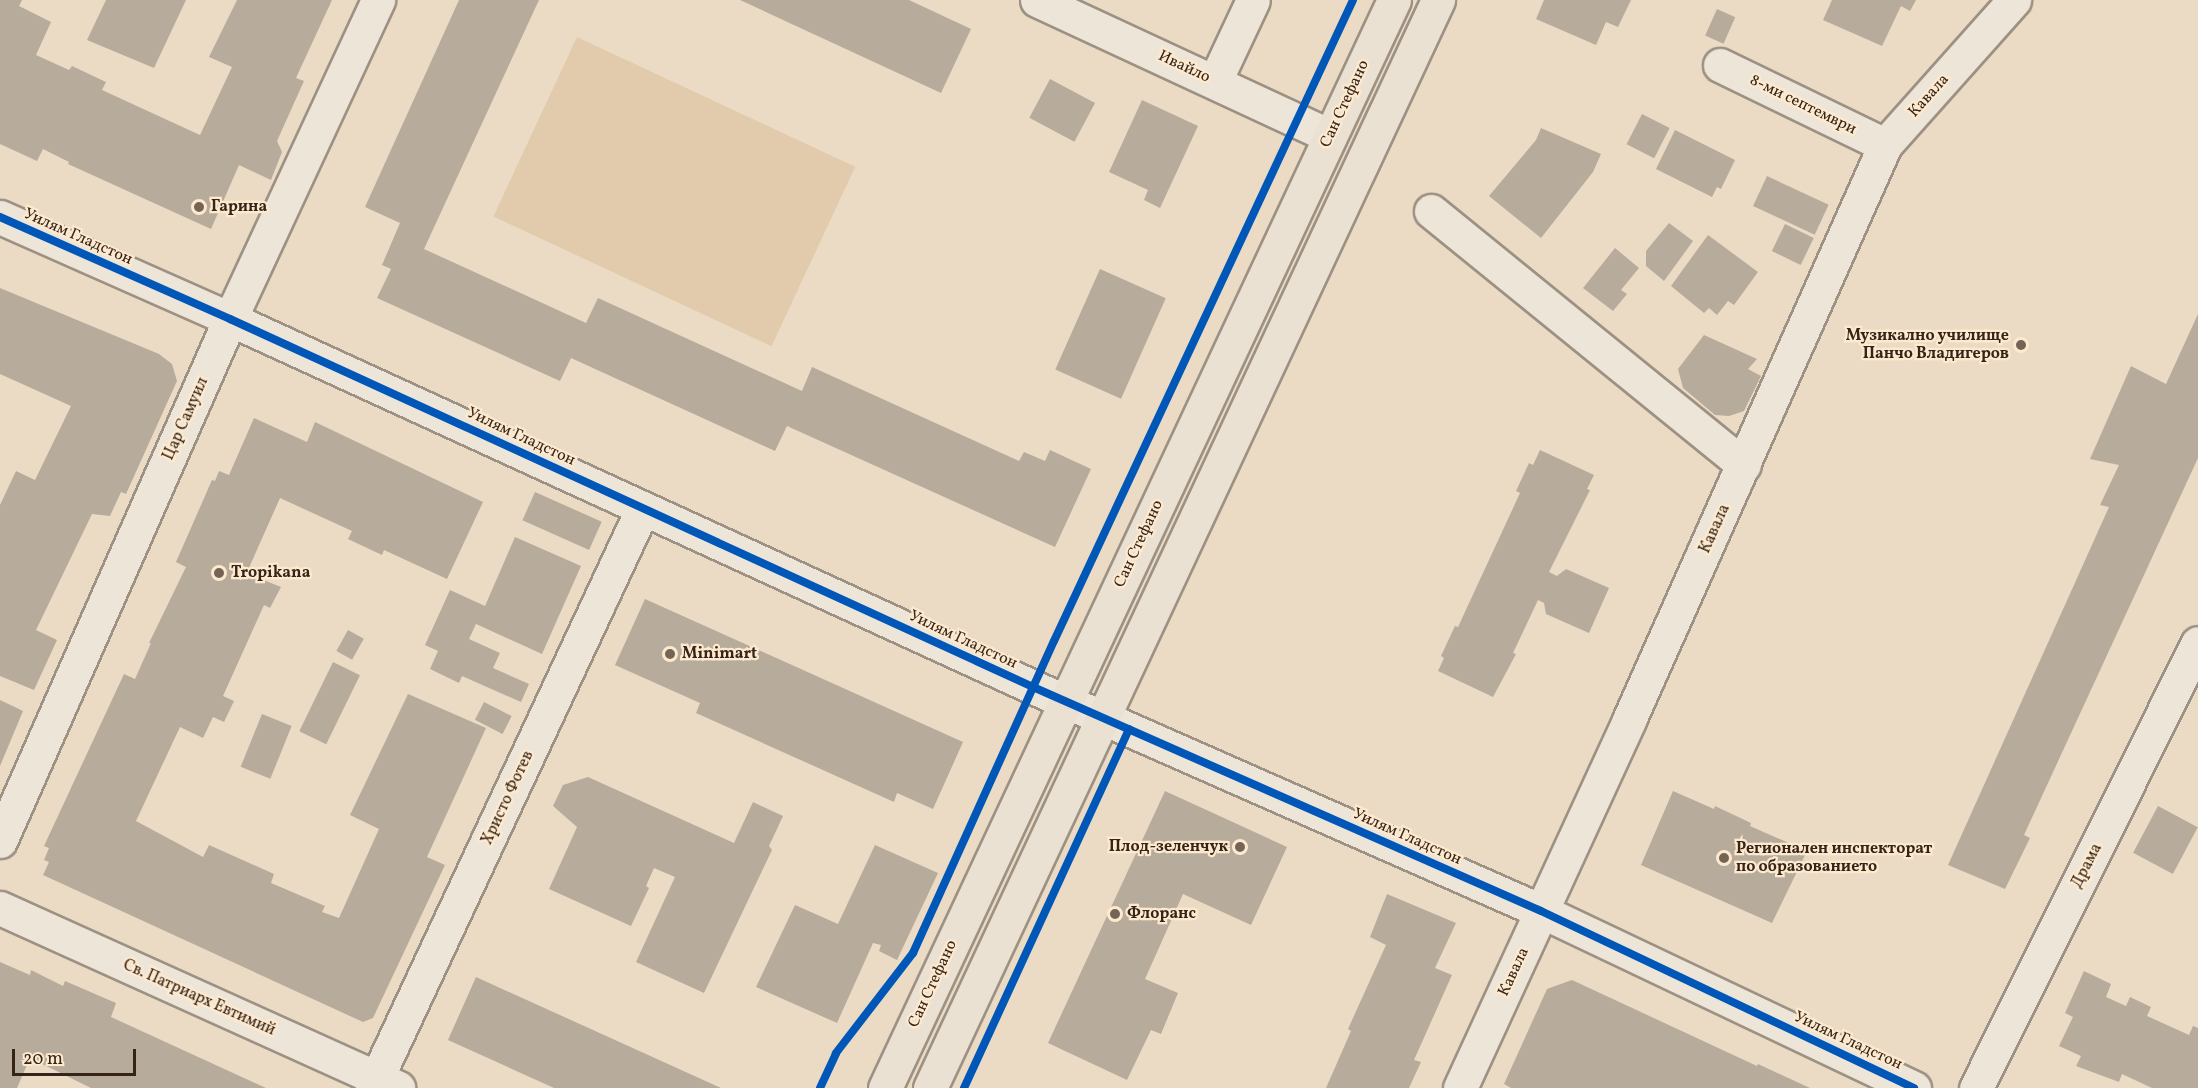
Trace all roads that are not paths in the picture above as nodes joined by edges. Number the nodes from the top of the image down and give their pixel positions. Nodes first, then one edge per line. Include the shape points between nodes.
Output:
1 (378, 0) edge
2 (1037, 0) edge
3 (1253, 0) edge
4 (1394, 0) edge
5 (1438, 0) edge
6 (2014, 0) edge
7 (1720, 65) dead end
8 (1215, 81) junction
9 (1330, 136) junction
10 (1886, 145) junction
11 (1431, 211) dead end
12 (0, 217) edge
13 (230, 319) junction
14 (1744, 465) junction
15 (643, 508) junction
16 (2198, 643) edge
17 (1065, 699) junction
18 (1104, 717) junction
19 (0, 841) edge
20 (0, 908) edge
21 (1541, 911) junction
22 (382, 1085) edge
23 (885, 1088) edge
24 (930, 1088) edge
25 (1460, 1088) edge
26 (1914, 1088) edge
27 (1976, 1088) edge

1 - 13 street, Цар Самуил
2 - 8 street, Ивайло
3 - 8 street
4 - 9 main road, Сан Стефано
5 - 18 main road
6 - 10 street, Кавала
7 - 10 street, 8-ми септември
8 - 9 street, Ивайло
9 - 17 main road, Сан Стефано
10 - 14 street, Кавала
11 - 14 street
12 - 13 street, Уилям Гладстон
13 - 15 street, Уилям Гладстон
13 - 19 street, Цар Самуил
14 - 21 street, Кавала
15 - 17 street, Уилям Гладстон
15 - 22 street, Христо Фотев
16 - 27 street, Драма
17 - 18 street, Уилям Гладстон
17 - 23 main road, Сан Стефано
18 - 21 street, Уилям Гладстон
18 - 24 main road
20 - 22 street, Св. Патриарх Евтимий
21 - 25 street, Кавала
21 - 26 street, Уилям Гладстон

